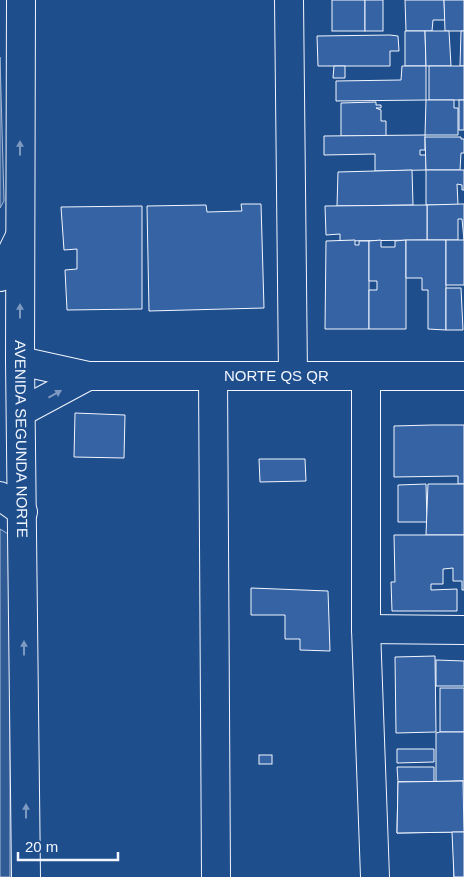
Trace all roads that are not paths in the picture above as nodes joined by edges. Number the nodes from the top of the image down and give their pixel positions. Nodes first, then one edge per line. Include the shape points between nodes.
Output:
1 (21, 0) edge
2 (289, 0) edge
3 (20, 236) junction
4 (0, 276) edge
5 (20, 361) junction
6 (293, 375) junction
7 (88, 376) junction
8 (213, 376) junction
9 (464, 376) edge
10 (366, 377) junction
11 (22, 412) junction
12 (0, 496) edge
13 (23, 512) junction
14 (366, 629) junction
15 (464, 630) edge
16 (26, 877) edge
17 (216, 877) edge
18 (375, 877) edge

3 -> 1 street, AVENIDA SEGUNDA NORTE
2 - 6 street
3 - 4 street
5 -> 3 street, AVENIDA SEGUNDA NORTE
5 - 7 street, NORTE QS QR
5 - 11 street, AVENIDA SEGUNDA NORTE
6 - 8 street, NORTE QS QR
6 - 10 street, NORTE QS QR
7 - 8 street, NORTE QS QR
11 -> 7 street, NORTE QS QR
8 - 17 street
9 - 10 street, NORTE QS QR
10 - 14 street
11 - 13 street, AVENIDA SEGUNDA NORTE
12 - 13 street
16 -> 13 street, AVENIDA SEGUNDA NORTE
14 - 15 street
14 - 18 street

